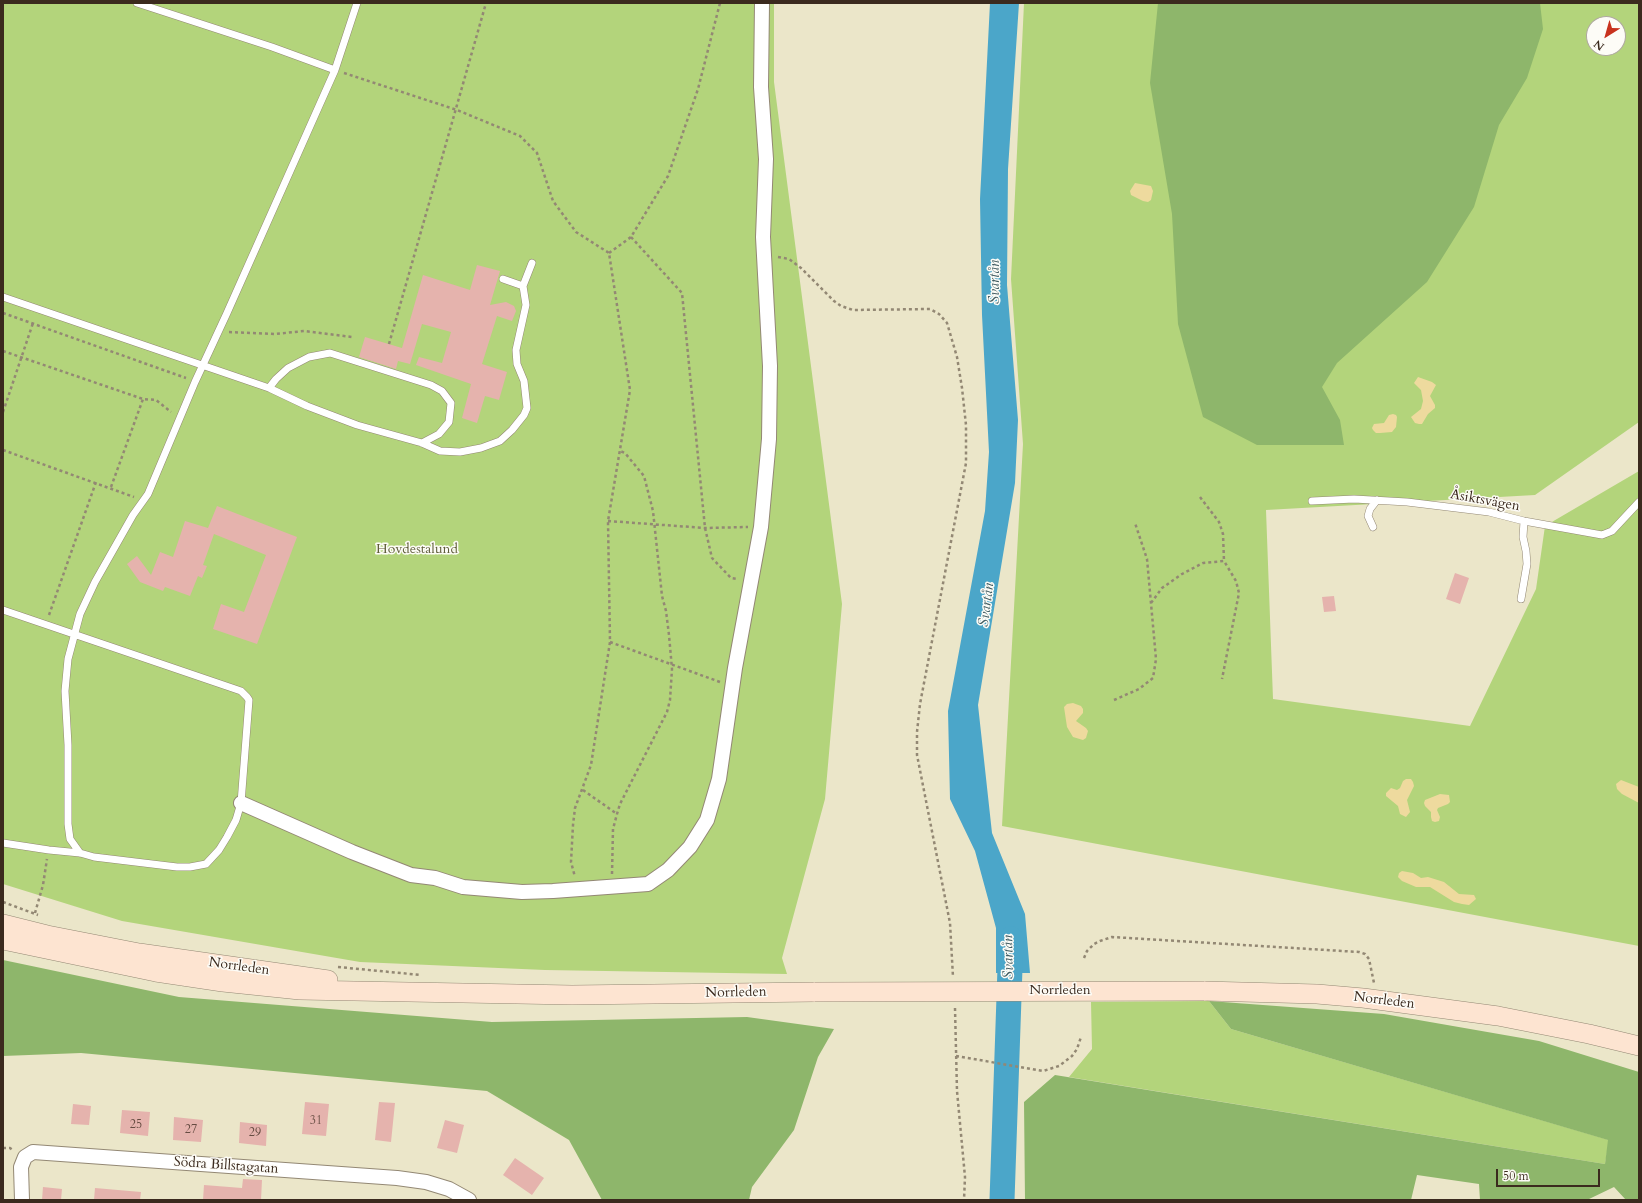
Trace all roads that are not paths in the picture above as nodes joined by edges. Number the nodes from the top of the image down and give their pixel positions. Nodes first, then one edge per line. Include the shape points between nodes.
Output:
1 (137, 3) edge
2 (357, 3) edge
3 (762, 3) edge
4 (335, 70) junction
5 (532, 262) dead end
6 (503, 279) dead end
7 (523, 286) junction
8 (3, 297) edge
9 (202, 367) junction
10 (269, 388) junction
11 (422, 443) junction
12 (1312, 500) dead end
13 (1377, 500) junction
14 (1639, 502) edge
15 (1524, 521) junction
16 (1373, 527) dead end
17 (1520, 599) dead end
18 (3, 610) edge
19 (75, 635) junction
20 (241, 803) junction
21 (3, 843) edge
22 (80, 853) junction
23 (3, 924) edge
24 (3, 940) edge
25 (477, 994) junction
26 (1639, 1046) edge
27 (22, 1200) edge
28 (469, 1200) edge

1 - 4 lane
2 - 4 lane
3 - 20 street via 761,87 766,160 764,253 770,366 769,424 761,526 720,779 707,820 690,847 668,870 648,884 522,892 463,887 435,878 411,875
4 - 9 lane
5 - 7 lane
6 - 7 lane
7 - 11 lane via 526,305 516,350 517,364 524,381 527,408 524,415 500,441 481,448 460,452 440,451
8 - 9 lane
9 - 10 lane
9 - 19 lane via 148,494 133,515 95,582 80,614
10 - 11 lane via 306,406 357,425
10 - 11 lane via 288,368 309,357 330,353 431,384 442,391 450,403 449,422 439,434
12 - 13 lane, Åsiktsvägen
13 - 15 lane, Åsiktsvägen via 1489,512
13 - 16 lane via 1368,516
14 - 15 lane, Åsiktsvägen via 1612,531 1602,535
15 - 17 lane via 1523,537 1527,564
18 - 19 lane
19 - 20 lane via 241,691 247,697 249,700
19 - 22 lane via 68,659 65,691 68,824 70,839
20 - 22 lane via 227,837 206,864 177,867
21 - 22 lane
23 - 25 main road, Norrleden via 47,935 170,957 306,977
24 - 25 main road, Norrleden via 156,972 223,982 300,990
25 - 26 main road, Norrleden, bridge via 1204,991 1317,994 1498,1016
27 - 28 street, Södra Billstagatan via 21,1167 25,1157 33,1152 397,1178 449,1188

